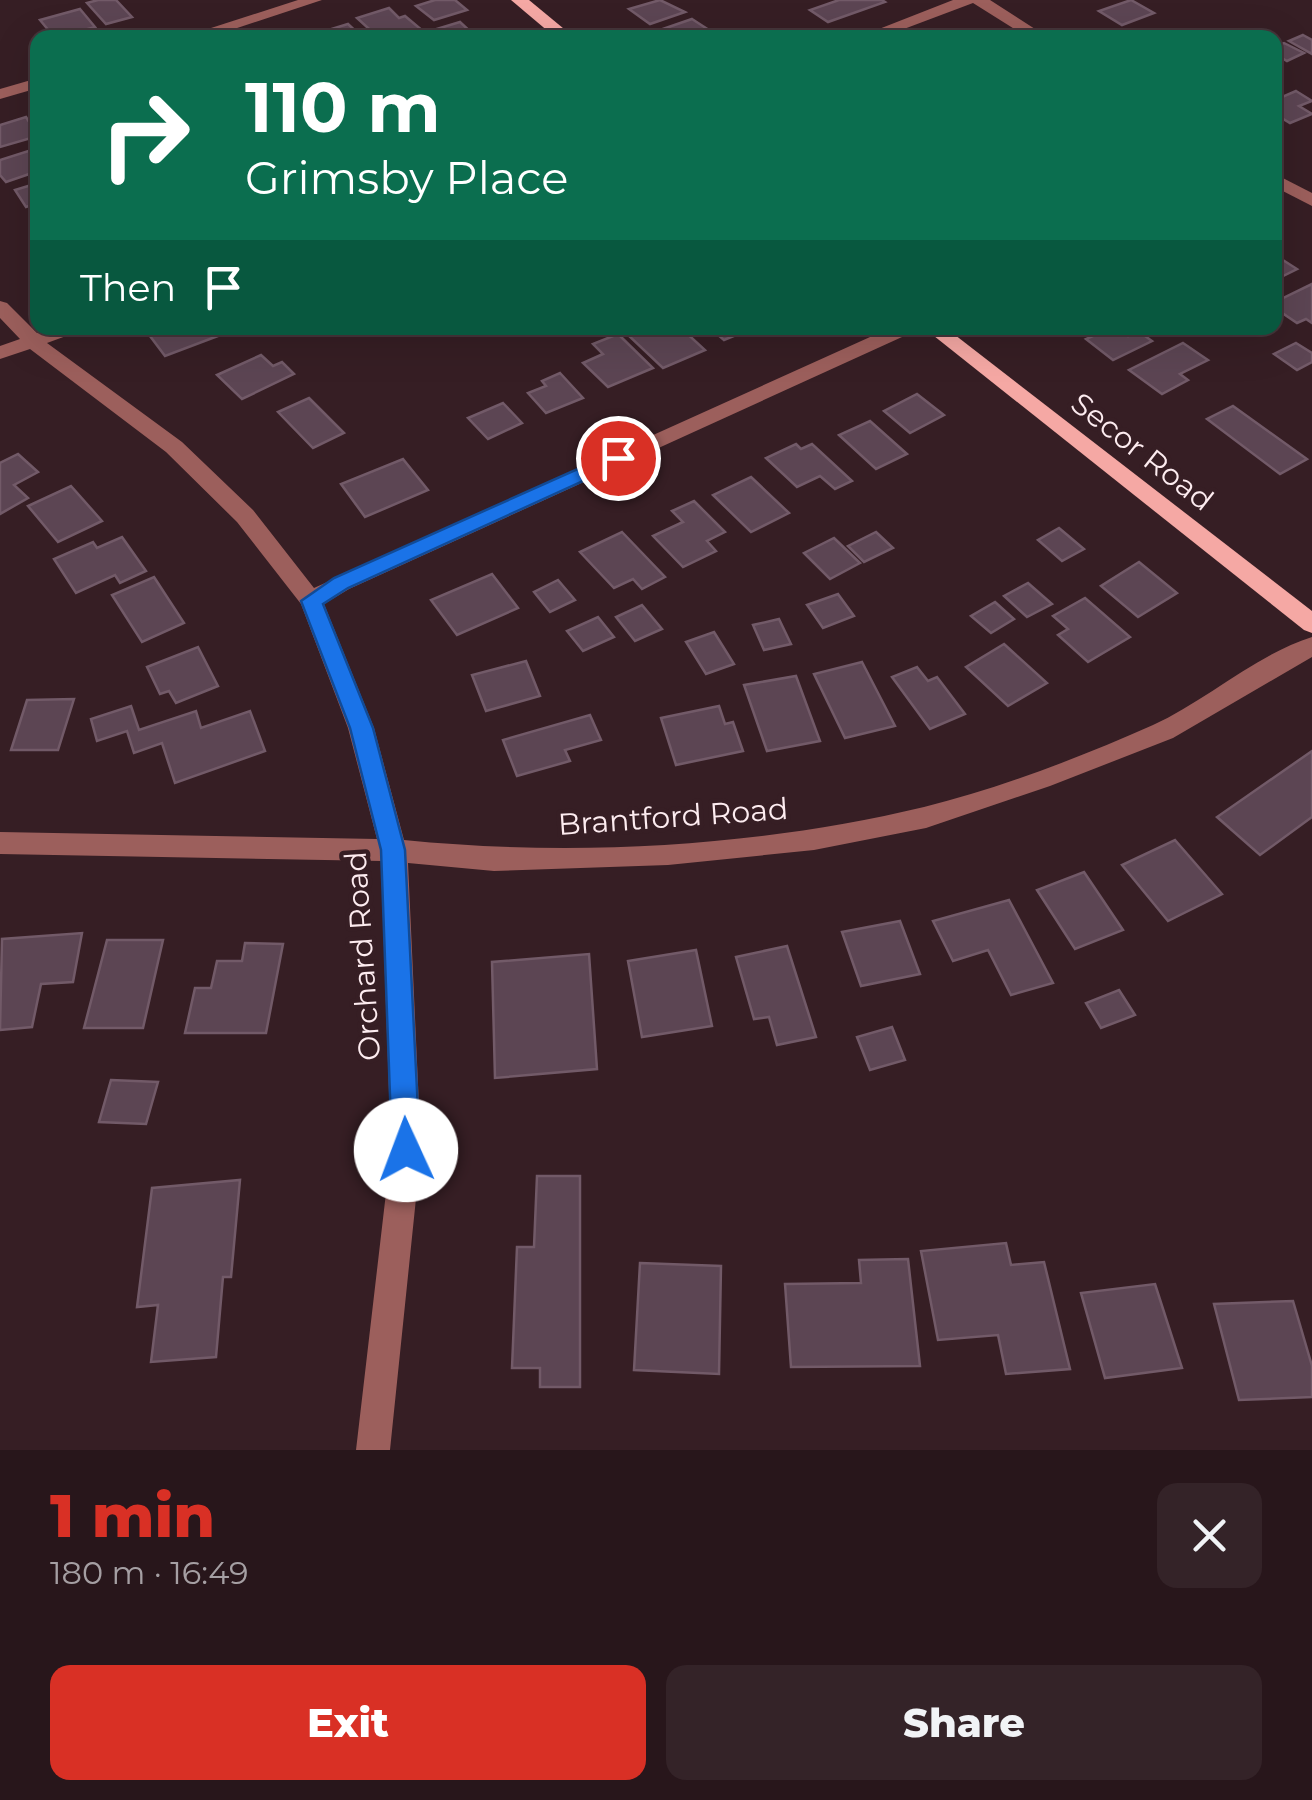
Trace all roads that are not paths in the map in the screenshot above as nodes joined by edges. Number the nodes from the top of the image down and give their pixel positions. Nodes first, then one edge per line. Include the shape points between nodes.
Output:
1 (314, 0) edge
2 (519, 0) edge
3 (967, 0) edge
4 (980, 0) edge
5 (215, 30) edge
6 (557, 30) edge
7 (886, 30) edge
8 (1029, 30) edge
9 (30, 85) edge
10 (0, 94) edge
11 (1282, 183) edge
12 (1312, 201) edge
13 (0, 307) edge
14 (50, 335) edge
15 (890, 335) edge
16 (943, 335) edge
17 (31, 342) junction
18 (0, 353) edge
19 (312, 601) junction
20 (1312, 624) edge
21 (1312, 646) edge
22 (0, 842) edge
23 (393, 850) junction
24 (373, 1450) edge

1 - 5 street
2 - 6 main road
3 - 7 street
4 - 8 street
9 - 10 street
11 - 12 street
13 - 17 street, Orchard Road
14 - 17 street
15 - 19 street
16 - 20 main road, Secor Road
17 - 18 street
17 - 19 street, Orchard Road via 174,446 245,516
19 - 23 street, Orchard Road via 361,728
21 - 23 street, Brantford Road via 1164,731 926,817 814,839 668,854 494,860
22 - 23 street, Brantford Road
23 - 24 street, Orchard Road via 406,1150

